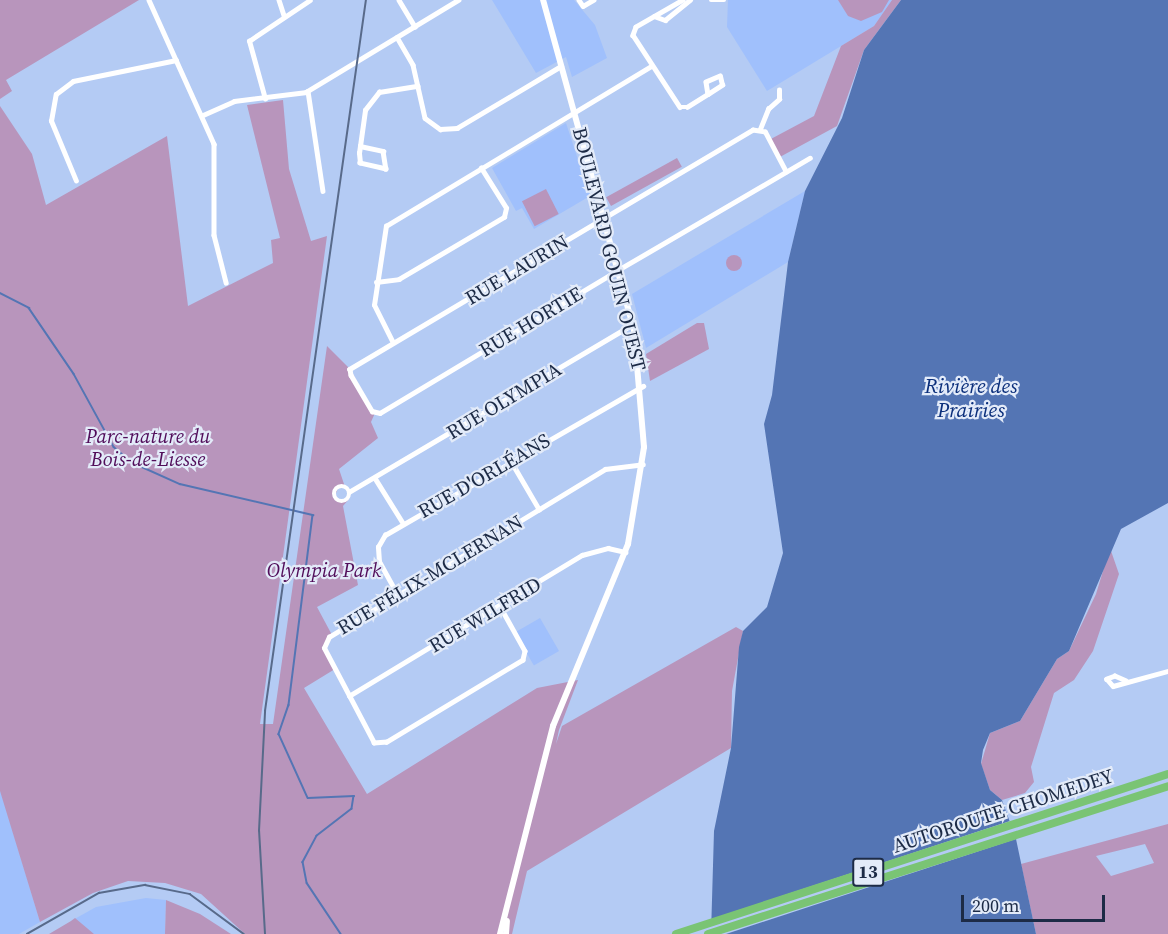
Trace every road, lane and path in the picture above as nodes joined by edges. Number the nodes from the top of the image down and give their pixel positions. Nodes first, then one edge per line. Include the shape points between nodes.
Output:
1 (148, 0) edge
2 (279, 0) edge
3 (310, 0) edge
4 (399, 0) edge
5 (458, 0) edge
6 (543, 0) edge
7 (579, 0) edge
8 (593, 0) edge
9 (682, 0) edge
10 (690, 0) edge
11 (711, 0) edge
12 (724, 0) edge
13 (284, 15) junction
14 (654, 16) junction
15 (415, 27) junction
16 (397, 37) junction
17 (176, 60) junction
18 (561, 66) junction
19 (651, 66) junction
20 (418, 86) junction
21 (779, 90) dead end
22 (308, 91) junction
23 (708, 94) junction
24 (265, 99) junction
25 (575, 112) junction
26 (203, 115) junction
27 (760, 129) junction
28 (360, 146) junction
29 (810, 158) dead end
30 (481, 168) junction
31 (786, 172) junction
32 (76, 181) dead end
33 (323, 191) dead end
34 (604, 218) junction
35 (618, 270) junction
36 (226, 282) dead end
37 (376, 282) junction
38 (633, 324) junction
39 (393, 343) junction
40 (643, 386) junction
41 (375, 413) joint
42 (511, 461) junction
43 (643, 464) junction
44 (375, 478) junction
45 (350, 492) dead end
46 (539, 509) junction
47 (403, 523) junction
48 (626, 552) junction
49 (398, 596) junction
50 (500, 606) junction
51 (1168, 671) edge
52 (1126, 681) dead end
53 (349, 696) junction
54 (1168, 774) edge
55 (1168, 786) edge
56 (507, 912) junction
57 (500, 934) edge
58 (506, 934) edge
59 (676, 934) edge
60 (708, 934) edge

1 - 17 street
2 - 13 street
3 - 13 street
4 - 15 street
5 - 15 street
6 - 18 main road, BOULEVARD GOUIN OUEST
7 - 8 street via 583,6
9 - 14 street
10 - 14 street via 665,20
11 - 12 street
13 - 24 street via 249,41
14 - 19 street via 633,35
15 - 16 street
16 - 20 street
16 - 22 street
17 - 26 street
17 - 32 street via 74,81 56,94 51,120
18 - 20 street via 450,130 425,118
18 - 25 main road, BOULEVARD GOUIN OUEST
19 - 23 street via 680,107
19 - 25 street
20 - 28 street via 379,92 369,101
21 - 27 street via 779,99 768,109
22 - 24 street
22 - 33 street
23 - 23 street via 722,85 720,76 706,82
24 - 26 street via 234,101
25 - 30 street
25 - 34 main road, BOULEVARD GOUIN OUEST
26 - 36 street via 214,144 214,235
27 - 31 street
27 - 34 street, RUE LAURIN
28 - 28 street via 362,165 386,169 383,151
29 - 31 street, RUE HORTIE
30 - 37 street via 386,226
30 - 37 street via 506,208 504,216 399,279
31 - 35 street, RUE HORTIE
34 - 35 main road, BOULEVARD GOUIN OUEST
34 - 39 street, RUE LAURIN
35 - 38 main road, BOULEVARD GOUIN OUEST
35 - 41 street, RUE HORTIE
37 - 39 street via 376,315
38 - 40 main road, BOULEVARD GOUIN OUEST
38 - 44 street, RUE OLYMPIA
39 - 41 street, RUE LAURIN via 350,369
40 - 42 street, RUE D'ORLÉANS
40 - 43 main road, BOULEVARD GOUIN OUEST
42 - 46 street
42 - 47 street, RUE D'ORLÉANS
43 - 46 street, RUE FÉLIX-MCLERNAN via 609,467
43 - 48 main road, BOULEVARD GOUIN OUEST
44 - 45 street, RUE OLYMPIA
44 - 47 street
46 - 49 street, RUE FÉLIX-MCLERNAN
47 - 49 street, RUE D'ORLÉANS via 378,547
48 - 50 street, RUE WILFRID via 589,552
48 - 56 main road, BOULEVARD GOUIN OUEST via 553,726
49 - 53 street, RUE FÉLIX-MCLERNAN via 325,642
50 - 53 street, RUE WILFRID
50 - 53 street, RUE FÉLIX-MCLERNAN via 525,651 523,660 379,745
51 - 52 street
54 - 59 highway, AUTOROUTE CHOMEDEY / 13
55 - 60 highway, AUTOROUTE CHOMEDEY / 13
56 - 57 main road, BOULEVARD GOUIN OUEST
56 - 58 main road, BOULEVARD GOUIN OUEST

